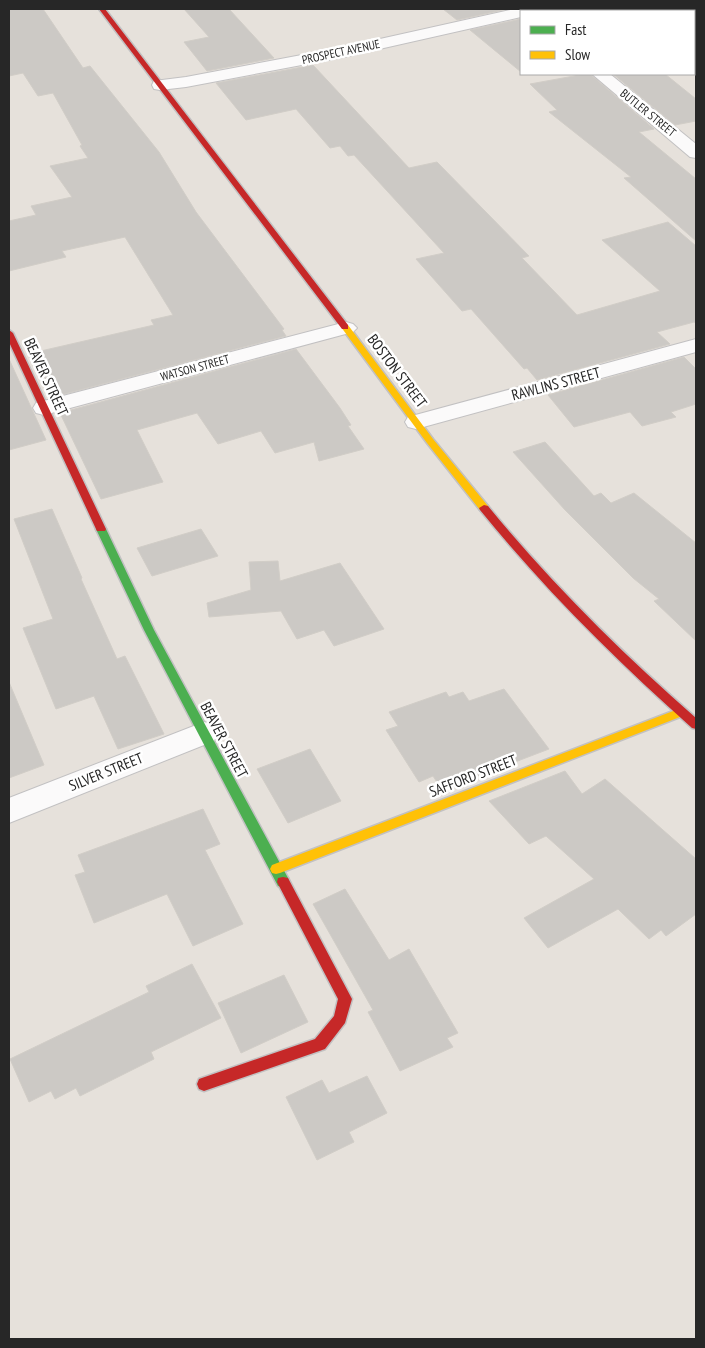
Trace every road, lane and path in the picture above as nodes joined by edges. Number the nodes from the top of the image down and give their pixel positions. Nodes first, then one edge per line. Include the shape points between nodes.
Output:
1 (102, 9) edge
2 (520, 13) edge
3 (601, 75) edge
4 (160, 85) junction
5 (696, 130) edge
6 (674, 134) junction
7 (696, 153) edge
8 (346, 328) junction
9 (9, 334) edge
10 (696, 345) edge
11 (44, 408) junction
12 (416, 422) junction
13 (681, 712) junction
14 (696, 725) edge
15 (204, 733) junction
16 (9, 810) edge
17 (276, 869) junction
18 (204, 1084) dead end

1 - 4 main road, BOSTON STREET
2 - 4 street, PROSPECT AVENUE via 344,52
3 - 6 street, BUTLER STREET
4 - 8 main road, BOSTON STREET
5 - 6 street
6 - 7 street, BUTLER STREET
8 - 11 street, WATSON STREET
8 - 12 main road, BOSTON STREET
9 - 11 main road, BEAVER STREET
10 - 12 street, RAWLINS STREET
11 - 15 main road, BEAVER STREET via 149,630
12 - 13 main road, BOSTON STREET via 524,557 621,658
13 - 14 main road, BOSTON STREET
13 - 17 main road, SAFFORD STREET
15 - 16 street, SILVER STREET
15 - 17 main road, BEAVER STREET
17 - 18 main road, BEAVER STREET via 345,999 340,1019 320,1044

